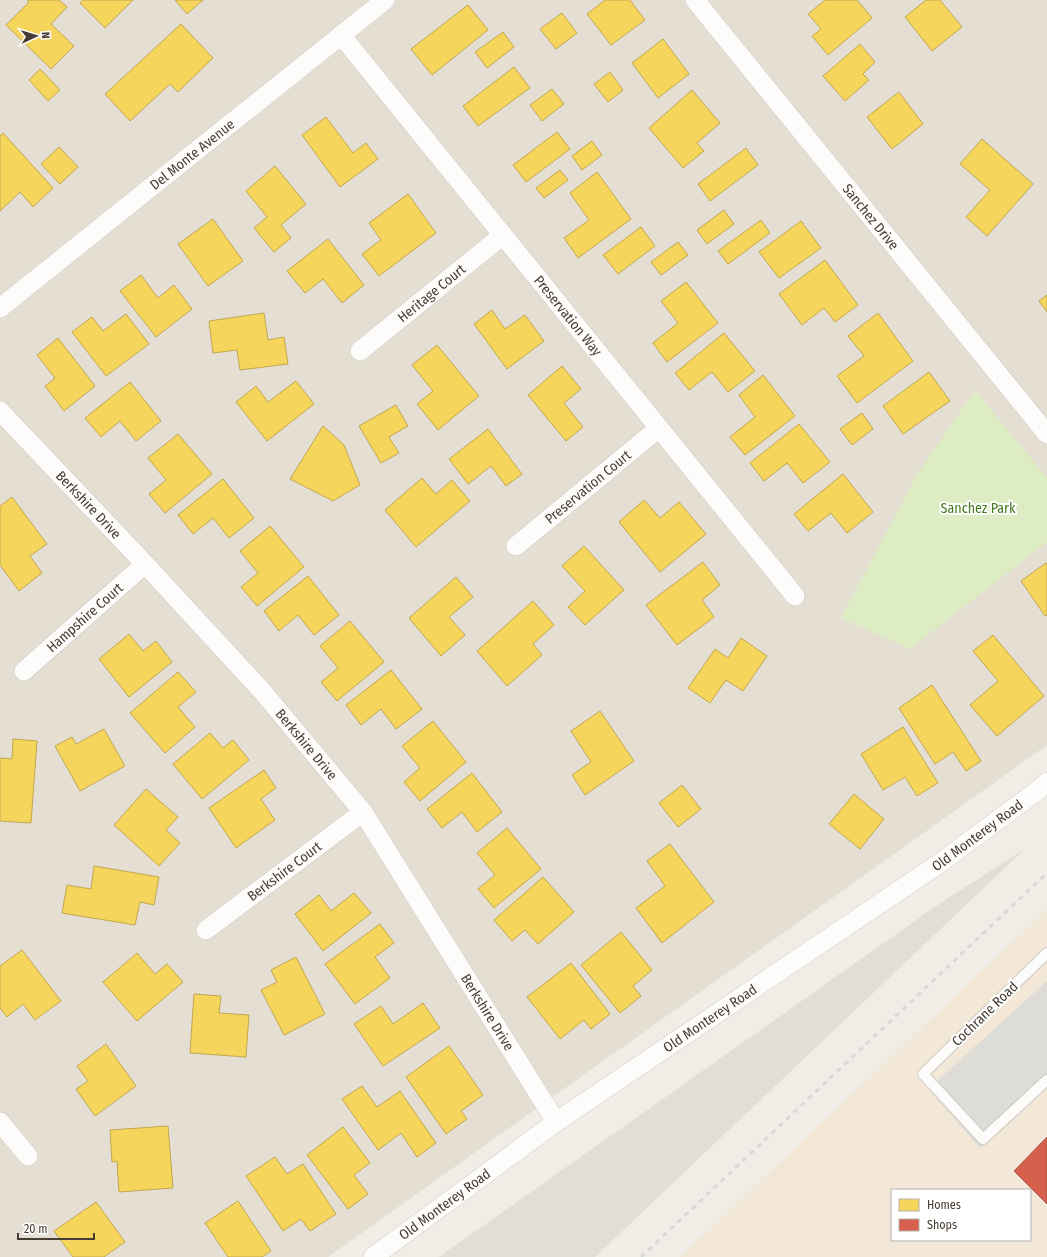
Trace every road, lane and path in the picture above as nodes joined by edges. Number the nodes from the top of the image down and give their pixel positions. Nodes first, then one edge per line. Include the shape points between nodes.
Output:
1 (385, 0) edge
2 (695, 0) edge
3 (341, 35) junction
4 (503, 235) junction
5 (0, 308) edge
6 (360, 351) dead end
7 (0, 411) edge
8 (659, 428) junction
9 (1047, 434) edge
10 (516, 546) dead end
11 (145, 564) junction
12 (795, 596) dead end
13 (24, 671) dead end
14 (1047, 782) edge
15 (363, 812) junction
16 (206, 930) dead end
17 (1047, 953) edge
18 (1047, 1080) edge
19 (0, 1122) edge
20 (556, 1122) junction
21 (28, 1156) dead end
22 (373, 1257) edge

1 - 3 street, Del Monte Avenue
2 - 9 street, Sanchez Drive
3 - 4 street, Preservation Way
3 - 5 street, Del Monte Avenue
4 - 6 street, Heritage Court
4 - 8 street, Preservation Way
7 - 11 street, Berkshire Drive
8 - 10 street, Preservation Court
8 - 12 street, Preservation Way
11 - 13 street, Hampshire Court
11 - 15 street, Berkshire Drive via 262,691
14 - 20 street, Old Monterey Road via 940,863
15 - 16 street, Berkshire Court
15 - 20 street, Berkshire Drive
17 - 18 lane, Cochrane Road via 922,1074 983,1138
19 - 21 street
20 - 22 street, Old Monterey Road

